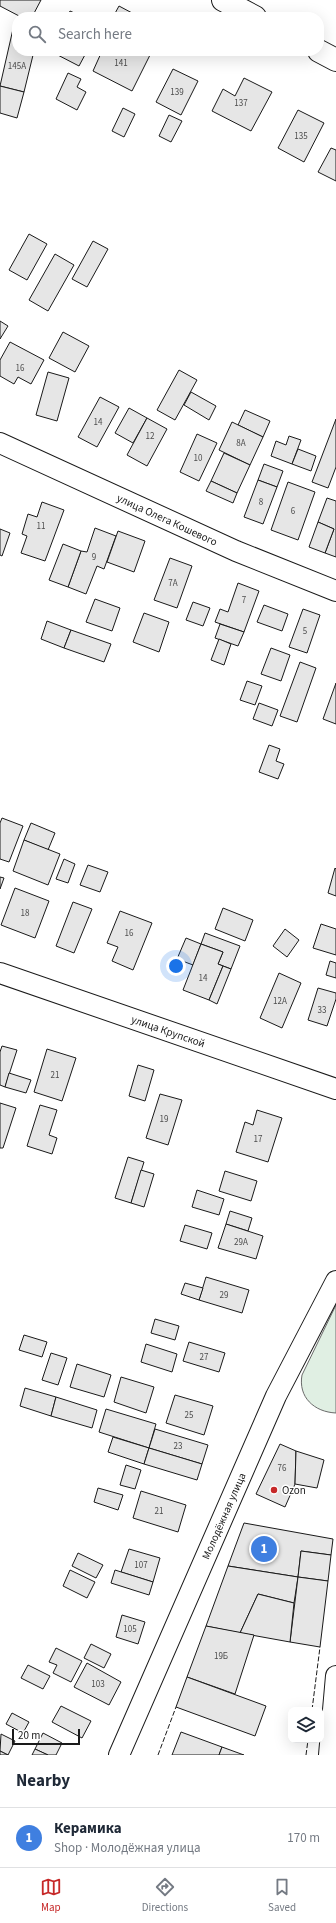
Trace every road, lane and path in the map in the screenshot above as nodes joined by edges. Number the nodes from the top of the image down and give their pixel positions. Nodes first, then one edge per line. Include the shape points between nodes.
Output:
1 (223, 0) edge
2 (246, 12) edge
3 (324, 54) edge
4 (336, 60) edge
5 (0, 443) edge
6 (336, 591) edge
7 (0, 973) edge
8 (336, 1088) edge
9 (336, 1280) edge
10 (336, 1676) edge
11 (120, 1755) edge
12 (329, 1755) edge

1 - 2 street
3 - 4 street
5 - 6 street, улица Олега Кошевого via 236,551
7 - 8 street, улица Крупской
9 - 11 street, Молодёжная улица via 272,1403
10 - 12 street

